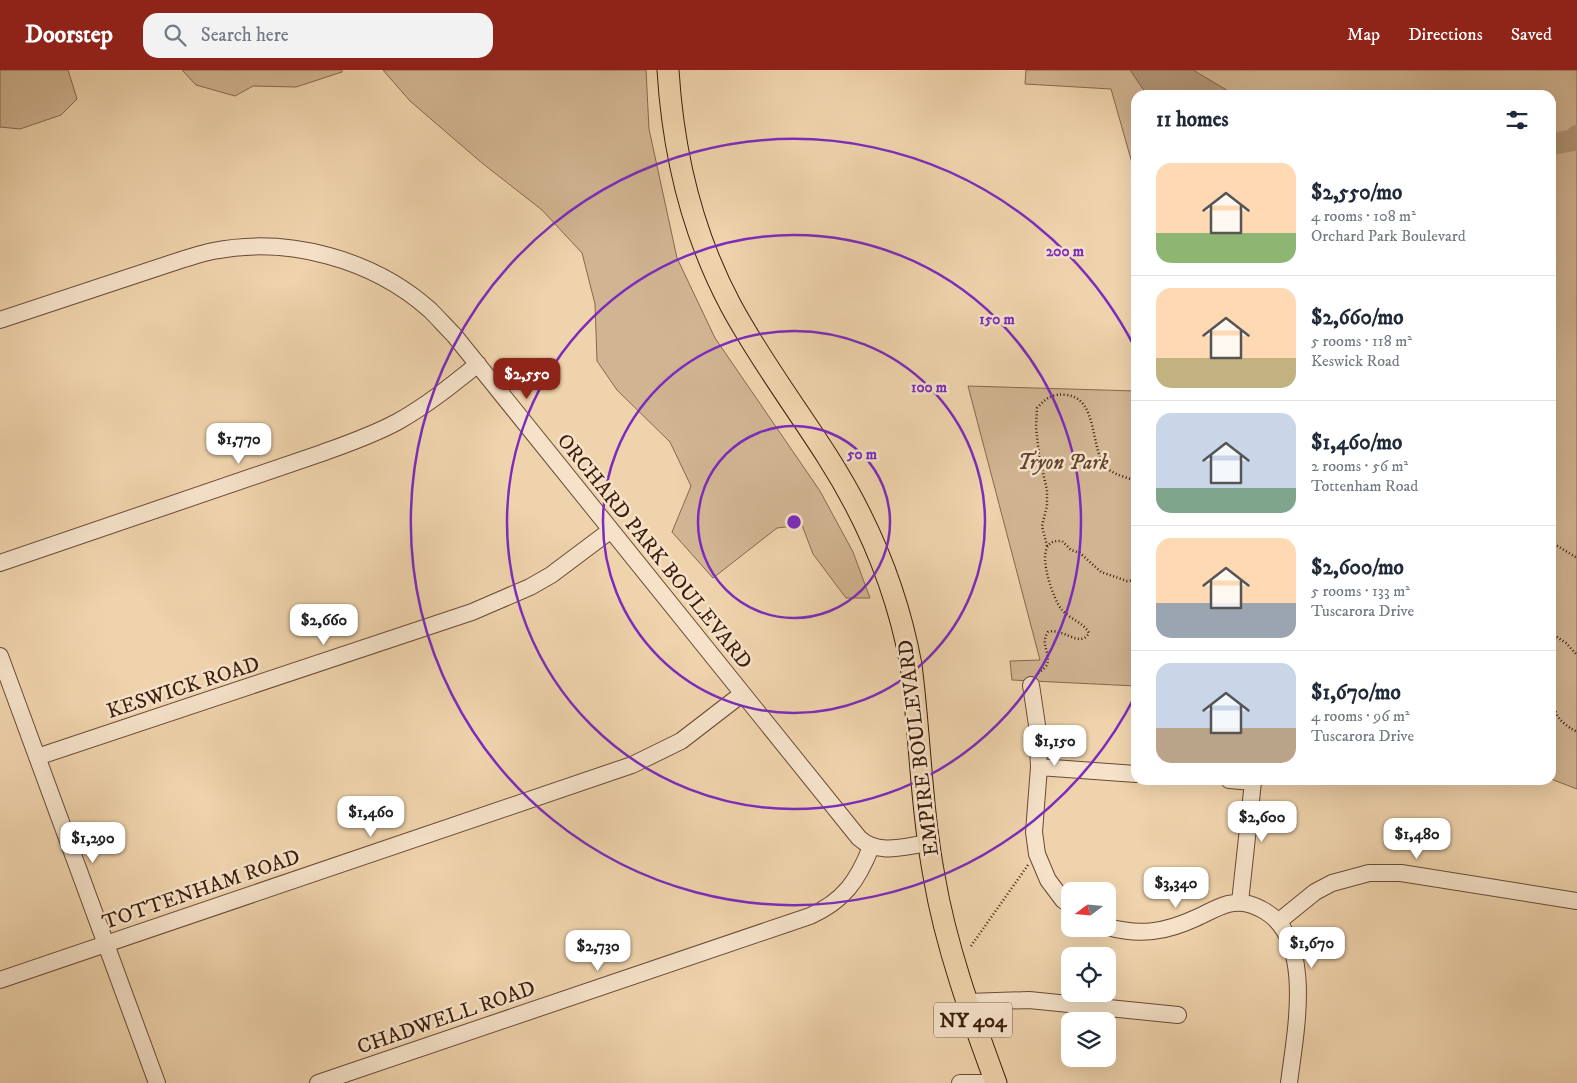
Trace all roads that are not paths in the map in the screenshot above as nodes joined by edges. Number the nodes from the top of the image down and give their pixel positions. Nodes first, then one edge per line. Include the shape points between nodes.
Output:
1 (668, 70) edge
2 (0, 320) edge
3 (478, 364) junction
4 (611, 530) junction
5 (0, 564) edge
6 (0, 656) edge
7 (1031, 685) road end
8 (742, 694) junction
9 (37, 758) junction
10 (1039, 767) junction
11 (1131, 774) edge
12 (1253, 785) edge
13 (928, 843) junction
14 (871, 847) junction
15 (1061, 897) edge
16 (1577, 901) edge
17 (1240, 902) junction
18 (1278, 922) junction
19 (1116, 929) edge
20 (106, 944) junction
21 (0, 980) edge
22 (967, 1002) junction
23 (1178, 1015) dead end
24 (157, 1083) edge
25 (318, 1083) edge
26 (960, 1083) edge
27 (988, 1083) edge
28 (996, 1083) edge
29 (1289, 1083) edge

1 - 13 main road, EMPIRE BOULEVARD / NY 404 via 678,157 711,263 742,325 851,496 875,543 890,584 902,620 912,672
2 - 3 street, ORCHARD PARK BOULEVARD via 184,259 214,251 270,247 333,257 384,278 430,310
3 - 4 street, ORCHARD PARK BOULEVARD
3 - 5 street via 421,408 364,437
4 - 8 street, ORCHARD PARK BOULEVARD
4 - 9 street, KESWICK ROAD via 551,575 472,612
6 - 9 street
7 - 10 street via 1037,718
8 - 14 street, ORCHARD PARK BOULEVARD via 856,835
8 - 20 street, TOTTENHAM ROAD via 681,740 632,765
9 - 20 street
10 - 11 street
10 - 15 street via 1034,832 1036,854 1048,880
12 - 17 street
13 - 14 street via 887,849
13 - 22 main road, EMPIRE BOULEVARD / NY 404 via 943,923
14 - 25 street, CHADWELL ROAD via 850,888 832,904 810,916
16 - 18 street via 1388,872 1332,883 1315,892
17 - 18 street via 1266,911
17 - 19 street via 1226,904 1163,930 1146,933
18 - 29 street via 1288,939 1298,976
20 - 21 street, TOTTENHAM ROAD
20 - 24 street
22 - 23 street via 1029,1000
22 - 28 main road, EMPIRE BOULEVARD / NY 404
26 - 27 street

